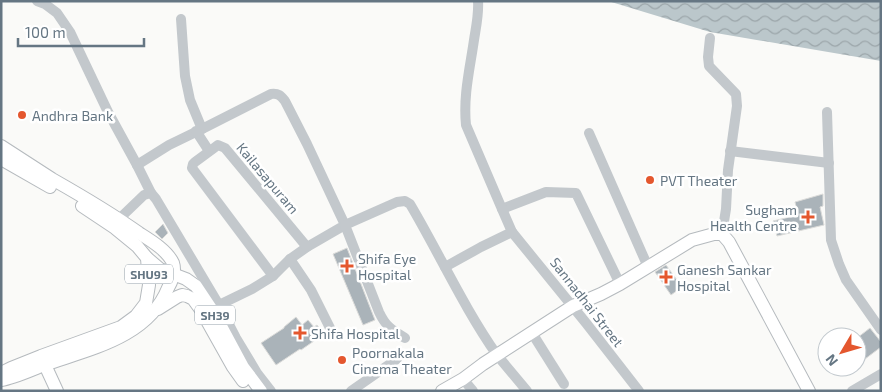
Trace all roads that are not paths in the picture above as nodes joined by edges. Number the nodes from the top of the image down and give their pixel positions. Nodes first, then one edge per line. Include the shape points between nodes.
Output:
1 (37, 1) edge
2 (478, 1) edge
3 (181, 19) dead end
4 (710, 38) dead end
5 (828, 112) dead end
6 (199, 130) junction
7 (589, 133) dead end
8 (1, 146) edge
9 (209, 151) junction
10 (730, 151) junction
11 (1, 159) edge
12 (828, 163) junction
13 (137, 165) junction
14 (151, 193) junction
15 (502, 209) junction
16 (119, 219) junction
17 (345, 226) junction
18 (512, 232) junction
19 (722, 234) junction
20 (307, 247) junction
21 (147, 258) junction
22 (290, 259) junction
23 (445, 267) junction
24 (648, 267) junction
25 (174, 274) junction
26 (273, 276) junction
27 (620, 284) junction
28 (219, 305) junction
29 (573, 306) junction
30 (155, 310) junction
31 (330, 328) dead end
32 (881, 330) edge
33 (532, 333) junction
34 (405, 338) dead end
35 (498, 355) junction
36 (397, 359) dead end
37 (45, 365) junction
38 (1, 373) edge
39 (881, 374) edge
40 (463, 379) junction
41 (1, 380) edge
42 (564, 384) dead end
43 (445, 390) edge
44 (57, 391) edge
45 (250, 391) edge
46 (261, 391) edge
47 (270, 391) edge
48 (351, 391) edge
49 (473, 391) edge
50 (527, 391) edge
51 (639, 391) edge
52 (809, 391) edge
53 (852, 391) edge

1 - 13 street via 57,14 70,32
2 - 15 street, Sannadhai Street via 466,91 466,124
3 - 6 street via 185,76
4 - 10 street via 710,66 737,98
5 - 12 street
6 - 9 street
6 - 13 street
6 - 17 street via 271,94 281,96
7 - 24 street
8 - 16 main road, SHU93
9 - 20 street, Kailasapuram via 218,145 225,148
9 - 26 street via 192,168
10 - 12 street
10 - 19 street
11 - 21 main road, SHU93 via 115,228
12 - 32 street via 831,240 846,280
13 - 14 street
14 - 16 street via 144,195
14 - 28 street
15 - 18 street, Sannadhai Street
15 - 27 street via 546,192 576,193
16 - 25 main road, SHU93 via 166,254 173,264
17 - 20 street
17 - 23 street via 405,201 410,204
17 - 34 street via 384,323
18 - 23 street
18 - 29 street, Sannadhai Street
19 - 24 main road via 692,240
19 - 52 main road
20 - 22 street
21 - 25 main road via 160,269
21 - 38 main road, SHU93 via 148,294 146,303 136,316 121,327
22 - 26 street
22 - 31 street via 311,290
23 - 35 street
24 - 27 main road
25 - 30 main road, SHU93 via 164,299
25 - 46 main road, SH39 via 196,286 243,367
26 - 28 street
27 - 29 main road
28 - 47 street
29 - 33 main road
29 - 51 street, Sannadhai Street
30 - 37 main road, SHU93 via 134,330
30 - 45 main road via 182,295 193,299
33 - 35 main road
33 - 42 street
35 - 40 main road
35 - 50 street
36 - 48 street
37 - 41 main road, SHU93
37 - 44 main road
39 - 53 street
40 - 43 main road
40 - 49 street

